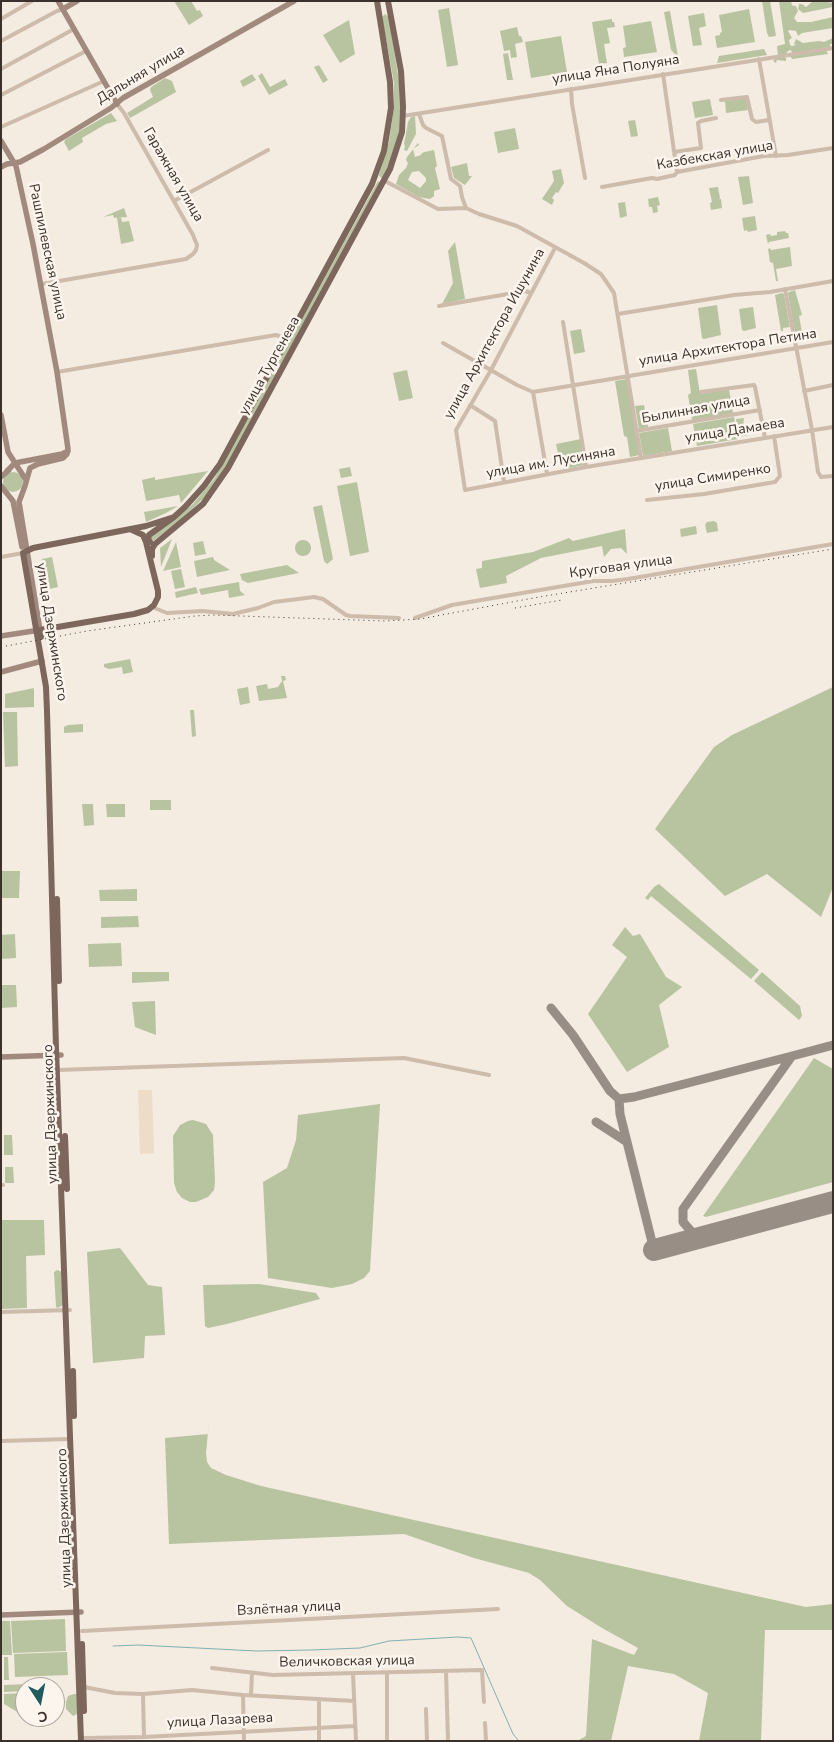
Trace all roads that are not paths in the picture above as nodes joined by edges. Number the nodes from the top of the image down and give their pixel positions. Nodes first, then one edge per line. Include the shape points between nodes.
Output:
1 (32, 1) edge
2 (58, 1) edge
3 (77, 1) edge
4 (294, 1) edge
5 (388, 1) edge
6 (377, 2) edge
7 (63, 9) junction
8 (1, 19) edge
9 (392, 19) junction
10 (380, 22) junction
11 (74, 29) junction
12 (1, 41) edge
13 (833, 48) edge
14 (86, 51) junction
15 (759, 59) junction
16 (1, 69) edge
17 (663, 74) junction
18 (104, 81) junction
19 (571, 89) junction
20 (578, 94) dead end
21 (1, 95) edge
22 (572, 96) junction
23 (721, 100) dead end
24 (117, 104) junction
25 (419, 114) junction
26 (403, 116) junction
27 (716, 118) dead end
28 (769, 120) junction
29 (1, 127) edge
30 (1, 142) edge
31 (833, 148) edge
32 (268, 150) dead end
33 (674, 152) junction
34 (776, 156) junction
35 (15, 163) junction
36 (1, 167) edge
37 (378, 171) junction
38 (677, 172) junction
39 (585, 178) dead end
40 (382, 183) junction
41 (372, 184) junction
42 (602, 187) dead end
43 (174, 200) junction
44 (466, 208) junction
45 (555, 248) junction
46 (833, 281) edge
47 (42, 284) junction
48 (785, 289) junction
49 (531, 293) junction
50 (439, 306) dead end
51 (618, 314) junction
52 (563, 322) dead end
53 (288, 339) junction
54 (833, 342) edge
55 (443, 343) dead end
56 (795, 348) junction
57 (276, 361) junction
58 (283, 368) junction
59 (491, 370) junction
60 (57, 372) junction
61 (268, 375) junction
62 (628, 376) junction
63 (278, 377) junction
64 (573, 384) junction
65 (833, 385) edge
66 (804, 391) junction
67 (533, 392) junction
68 (701, 392) dead end
69 (470, 405) junction
70 (760, 410) junction
71 (1, 415) edge
72 (833, 427) edge
73 (812, 430) junction
74 (636, 431) junction
75 (774, 436) junction
76 (765, 438) junction
77 (68, 451) junction
78 (10, 456) junction
79 (641, 458) junction
80 (31, 460) junction
81 (15, 463) junction
82 (586, 467) junction
83 (7, 471) junction
84 (20, 471) junction
85 (547, 474) junction
86 (833, 476) edge
87 (1, 477) edge
88 (26, 482) junction
89 (504, 482) junction
90 (24, 489) junction
91 (3, 490) edge
92 (465, 490) joint
93 (648, 500) dead end
94 (174, 517) junction
95 (129, 530) junction
96 (159, 540) junction
97 (833, 544) edge
98 (24, 551) junction
99 (1, 557) edge
100 (152, 565) junction
101 (152, 607) junction
102 (399, 618) dead end
103 (415, 618) dead end
104 (38, 630) junction
105 (1, 636) edge
106 (42, 662) junction
107 (1, 672) edge
108 (59, 1055) junction
109 (1, 1057) edge
110 (60, 1070) junction
111 (488, 1075) dead end
112 (68, 1310) junction
113 (1, 1312) edge
114 (70, 1439) junction
115 (1, 1441) edge
116 (498, 1609) dead end
117 (79, 1612) junction
118 (1, 1615) edge
119 (82, 1631) junction
120 (212, 1668) dead end
121 (446, 1671) junction
122 (252, 1673) junction
123 (387, 1673) junction
124 (353, 1674) junction
125 (84, 1687) junction
126 (143, 1694) junction
127 (243, 1695) junction
128 (251, 1696) junction
129 (319, 1699) junction
130 (354, 1701) junction
131 (484, 1702) dead end
132 (426, 1710) dead end
133 (485, 1723) dead end
134 (355, 1726) junction
135 (319, 1727) junction
136 (244, 1730) junction
137 (144, 1737) junction
138 (84, 1740) edge
139 (244, 1741) edge
140 (319, 1741) edge
141 (356, 1741) edge
142 (387, 1741) edge
143 (427, 1741) edge
144 (448, 1741) edge
145 (486, 1741) edge

1 - 8 street
2 - 7 street, Гаражная улица
3 - 7 street
4 - 24 street, Дальняя улица
5 - 6 main road via 383,7
5 - 9 main road, улица Тургенева
6 - 10 main road, улица Тургенева
7 - 11 street, Гаражная улица
7 - 12 street
9 - 10 main road via 385,13
9 - 26 main road, улица Тургенева via 401,71
10 - 37 main road, улица Тургенева via 391,108 387,141
11 - 14 street, Гаражная улица
11 - 16 street
13 - 15 street, улица Яна Полуяна
14 - 18 street, Гаражная улица
14 - 21 street
15 - 17 street, улица Яна Полуяна
15 - 28 street
17 - 19 street, улица Яна Полуяна
17 - 33 street
18 - 24 street, Гаражная улица
18 - 29 street
19 - 22 street
19 - 25 street, улица Яна Полуяна
20 - 22 street
22 - 39 street
23 - 28 street via 747,97 752,120
24 - 35 street, Дальняя улица
24 - 43 street, Гаражная улица
25 - 26 street, улица Яна Полуяна
25 - 44 street via 426,128 442,136 451,179 460,186
26 - 40 main road, улица Тургенева via 399,143
27 - 33 street via 698,123 701,148
28 - 34 street
30 - 35 street, Рашпилевская улица
31 - 34 street, Казбекская улица
32 - 43 street
33 - 38 street
34 - 38 street, Казбекская улица
35 - 36 street, Дальняя улица
35 - 47 street, Рашпилевская улица
37 - 40 main road
37 - 41 main road, улица Тургенева
38 - 42 street, Казбекская улица via 657,179
40 - 41 main road via 377,180
40 - 44 street via 438,209
40 - 58 main road, улица Тургенева
41 - 53 main road, улица Тургенева
43 - 47 street, Гаражная улица via 196,240 196,250 190,257
44 - 45 street via 517,226
45 - 49 street, улица Архитектора Ишунина
45 - 51 street via 597,272 608,283 614,293
46 - 48 street
47 - 60 street, Рашпилевская улица
48 - 51 street
48 - 56 street
49 - 50 street via 525,291
49 - 59 street, улица Архитектора Ишунина
51 - 62 street
52 - 64 street
53 - 57 main road, улица Тургенева
53 - 60 street via 276,335
54 - 56 street, улица Архитектора Петина
55 - 59 street
56 - 62 street, улица Архитектора Петина
56 - 66 street
57 - 58 main road via 277,368
57 - 61 main road, улица Тургенева
58 - 63 main road, улица Тургенева
59 - 67 street
59 - 69 street, улица Архитектора Ишунина
60 - 77 street, Рашпилевская улица
61 - 63 main road via 274,371
61 - 94 main road, улица Тургенева via 220,464 199,493
62 - 64 street, улица Архитектора Петина
62 - 74 street
63 - 96 main road, улица Тургенева via 232,463 209,496 189,517
64 - 67 street, улица Архитектора Петина
64 - 82 street
65 - 66 street
66 - 73 street
67 - 85 street
68 - 70 street via 754,385
69 - 89 street via 495,421
69 - 92 street, улица Архитектора Ишунина via 456,430
70 - 74 street, Былинная улица
70 - 76 street
71 - 78 street
72 - 73 street, улица Дамаева
73 - 75 street, улица Дамаева
73 - 86 street via 820,477
74 - 79 street
75 - 76 street, улица Дамаева
75 - 93 street, улица Симиренко via 780,476 775,482
76 - 79 street, улица Дамаева
77 - 80 street
77 - 88 street via 63,458 32,466
78 - 80 street
78 - 81 street
79 - 82 street, улица им. Лусиняна
80 - 81 street
81 - 83 street
81 - 84 street
82 - 85 street, улица им. Лусиняна
83 - 84 street
83 - 87 street
84 - 88 street
85 - 89 street, улица им. Лусиняна
88 - 90 street, улица Дзержинского
89 - 92 street, улица им. Лусиняна
90 - 91 street, улица Дзержинского via 16,494
90 - 98 street, улица Дзержинского via 19,506
91 - 98 street, улица Дзержинского via 13,501
94 - 95 main road, улица Тургенева
94 - 96 main road, улица Тургенева via 148,537 150,542
95 - 98 main road, улица Тургенева
95 - 100 main road via 145,539
96 - 100 main road via 152,549
97 - 103 street, Круговая улица via 452,605
98 - 99 street
98 - 104 main road, улица Дзержинского
100 - 101 main road via 158,594
101 - 102 street via 167,613 203,611 233,614 274,602 314,597 350,616
101 - 104 main road via 134,614
104 - 105 street
104 - 106 main road, улица Дзержинского
104 - 108 main road, улица Дзержинского via 49,686 52,732
106 - 107 street
106 - 108 main road, улица Дзержинского via 47,711
108 - 109 street
108 - 110 main road, улица Дзержинского
110 - 111 street via 396,1058
110 - 112 main road, улица Дзержинского via 66,1164
112 - 113 street
112 - 114 main road, улица Дзержинского
112 - 117 main road, улица Дзержинского
114 - 115 street
114 - 117 main road, улица Дзержинского
116 - 119 street, Взлётная улица
117 - 118 street
117 - 119 main road, улица Дзержинского
117 - 138 main road, улица Дзержинского
119 - 125 main road, улица Дзержинского
120 - 122 street, Величковская улица
121 - 123 street, Величковская улица
121 - 131 street, Величковская улица via 482,1670
121 - 144 street
122 - 124 street, Величковская улица
122 - 128 street
123 - 124 street, Величковская улица
123 - 142 street
124 - 130 street
125 - 126 street
125 - 138 main road, улица Дзержинского
126 - 127 street via 192,1690
126 - 137 street
127 - 128 street
127 - 136 street
128 - 129 street
129 - 130 street
129 - 135 street
130 - 134 street
132 - 143 street
133 - 145 street
134 - 135 street, улица Лазарева
134 - 141 street
135 - 136 street, улица Лазарева
135 - 140 street
136 - 137 street, улица Лазарева
136 - 139 street
137 - 138 street, улица Лазарева

